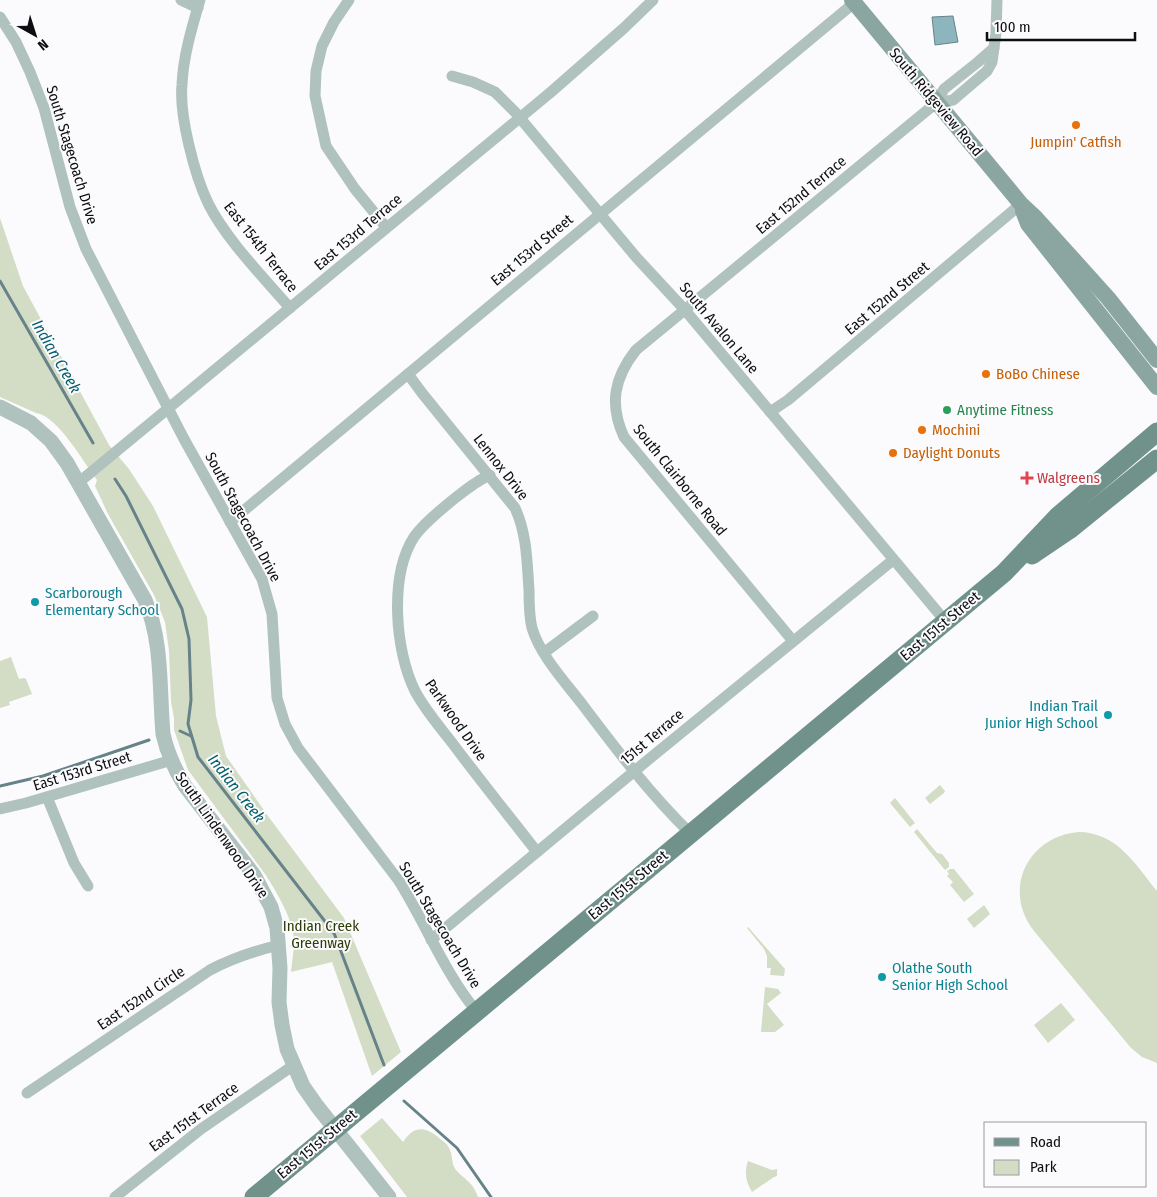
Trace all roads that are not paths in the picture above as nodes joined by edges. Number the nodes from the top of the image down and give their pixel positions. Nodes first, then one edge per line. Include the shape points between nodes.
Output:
1 (181, 0) edge
2 (349, 0) edge
3 (653, 0) edge
4 (998, 0) edge
5 (853, 1) edge
6 (199, 4) edge
7 (0, 17) edge
8 (452, 76) dead end
9 (936, 102) junction
10 (519, 117) junction
11 (1021, 204) junction
12 (600, 214) junction
13 (386, 227) junction
14 (290, 308) junction
15 (685, 310) junction
16 (1157, 360) edge
17 (408, 374) junction
18 (1157, 387) edge
19 (0, 407) edge
20 (169, 409) junction
21 (770, 412) junction
22 (1157, 432) edge
23 (1157, 459) edge
24 (490, 476) junction
25 (78, 483) junction
26 (230, 522) junction
27 (893, 560) junction
28 (1004, 574) junction
29 (593, 616) dead end
30 (946, 622) junction
31 (793, 640) junction
32 (545, 652) junction
33 (172, 760) junction
34 (634, 771) junction
35 (47, 797) junction
36 (0, 809) edge
37 (690, 833) junction
38 (537, 852) junction
39 (88, 886) dead end
40 (431, 940) junction
41 (279, 945) junction
42 (477, 1012) junction
43 (294, 1065) junction
44 (28, 1093) dead end
45 (335, 1129) junction
46 (115, 1197) edge
47 (254, 1197) edge
48 (389, 1197) edge

1 - 6 street
2 - 13 street via 322,46 315,96 326,146
3 - 10 street, East 153rd Terrace
4 - 9 street via 992,62 987,71 953,100
5 - 9 main road, South Ridgeview Road
5 - 12 street, East 153rd Street
6 - 14 street, East 154th Terrace via 182,86 184,125 197,170 208,203 227,232
7 - 20 street, South Stagecoach Drive via 16,42 44,108 70,206 86,249
8 - 10 street, South Avalon Lane via 495,92
9 - 11 main road, South Ridgeview Road
9 - 15 street, East 152nd Terrace
10 - 12 street, South Avalon Lane
10 - 13 street, East 153rd Terrace
11 - 16 main road, South Ridgeview Road via 1108,298
11 - 18 main road, South Ridgeview Road via 1028,224
11 - 21 street, East 152nd Street via 796,394
12 - 15 street, South Avalon Lane
12 - 17 street, East 153rd Street
13 - 14 street, East 153rd Terrace
14 - 20 street, East 153rd Terrace
15 - 21 street, South Avalon Lane
15 - 31 street, South Clairborne Road via 636,350 622,370 615,400 619,427 630,445
17 - 24 street, Lennox Drive
17 - 26 street, East 153rd Street
19 - 25 street, South Lindenwood Drive via 31,423 51,441
20 - 25 street, East 153rd Terrace
20 - 26 street, South Stagecoach Drive
21 - 27 street, South Avalon Lane
22 - 28 main road, East 151st Street via 1058,516
23 - 28 main road, East 151st Street via 1069,530
24 - 32 street, Lennox Drive via 512,502 522,524 527,552 530,616 535,638
24 - 38 street, Parkwood Drive via 476,481 414,537 399,574 400,635 405,666 421,701
25 - 33 street, South Lindenwood Drive via 145,600 153,622 158,647 163,734
26 - 40 street, South Stagecoach Drive via 256,567 268,598 272,614 275,687 289,732 399,881
27 - 30 street, South Avalon Lane
27 - 31 street, 151st Terrace
28 - 30 main road, East 151st Street
29 - 32 street
30 - 37 main road, East 151st Street
31 - 34 street, 151st Terrace
32 - 34 street, Lennox Drive via 558,674
33 - 35 street, East 153rd Street
33 - 41 street, South Lindenwood Drive via 185,786 262,889 271,907
34 - 37 street, Lennox Drive
34 - 38 street, 151st Terrace
35 - 36 street, East 153rd Street
35 - 39 street via 74,863
37 - 42 main road, East 151st Street
38 - 40 street, 151st Terrace
40 - 42 street, South Stagecoach Drive via 453,980
41 - 43 street, South Lindenwood Drive via 279,1002
41 - 44 street, East 152nd Circle via 247,953 210,970
42 - 45 main road, East 151st Street
43 - 45 street, South Lindenwood Drive via 303,1086
43 - 46 street, East 151st Terrace via 201,1129
45 - 47 main road, East 151st Street
45 - 48 street, South Lindenwood Drive

